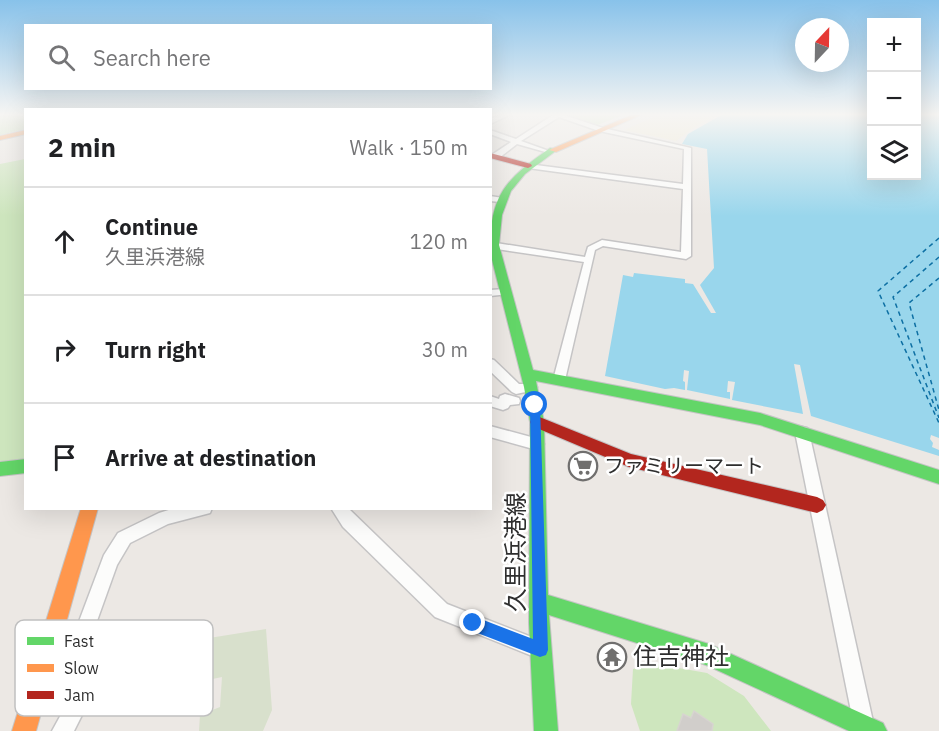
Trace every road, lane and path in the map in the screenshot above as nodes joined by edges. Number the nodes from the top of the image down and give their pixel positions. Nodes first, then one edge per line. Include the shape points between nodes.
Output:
1 (506, 148) edge
2 (535, 148) edge
3 (557, 148) edge
4 (688, 148) edge
5 (547, 152) junction
6 (492, 157) edge
7 (528, 166) junction
8 (688, 187) junction
9 (495, 205) edge
10 (492, 245) edge
11 (589, 260) junction
12 (498, 293) edge
13 (495, 375) edge
14 (559, 380) junction
15 (529, 381) junction
16 (514, 401) dead end
17 (492, 402) edge
18 (537, 422) junction
19 (492, 432) edge
20 (801, 432) junction
21 (537, 444) junction
22 (24, 466) edge
23 (0, 469) edge
24 (939, 477) edge
25 (817, 504) junction
26 (89, 510) edge
27 (197, 510) edge
28 (344, 510) edge
29 (539, 602) junction
30 (57, 620) edge
31 (88, 620) edge
32 (540, 650) junction
33 (28, 716) edge
34 (71, 716) edge
35 (869, 729) edge
36 (24, 731) edge
37 (62, 731) edge
38 (546, 731) edge

1 - 6 street
2 - 5 street
3 - 5 main road
4 - 8 street
5 - 7 main road
6 - 7 main road
7 - 8 street
7 - 9 main road
8 - 11 street via 686,256 602,243 591,249
9 - 10 main road, 久里浜港線
10 - 11 street
10 - 12 main road, 久里浜港線
11 - 14 street
12 - 15 main road, 久里浜港線
13 - 15 street via 516,389
14 - 15 main road
14 - 20 main road via 760,419
15 - 18 main road, 久里浜港線
16 - 17 street via 505,399 502,405
18 - 21 main road, 久里浜港線
18 - 25 main road via 577,435 629,460
19 - 21 street
20 - 24 main road
20 - 25 street
21 - 29 main road, 久里浜港線
22 - 23 main road
25 - 35 street
26 - 30 main road
27 - 31 street via 165,518 124,537 110,561
28 - 32 street via 441,611
29 - 32 main road, 久里浜港線
29 - 35 main road via 708,655
32 - 38 main road, 久里浜港線
33 - 36 main road
34 - 37 street

